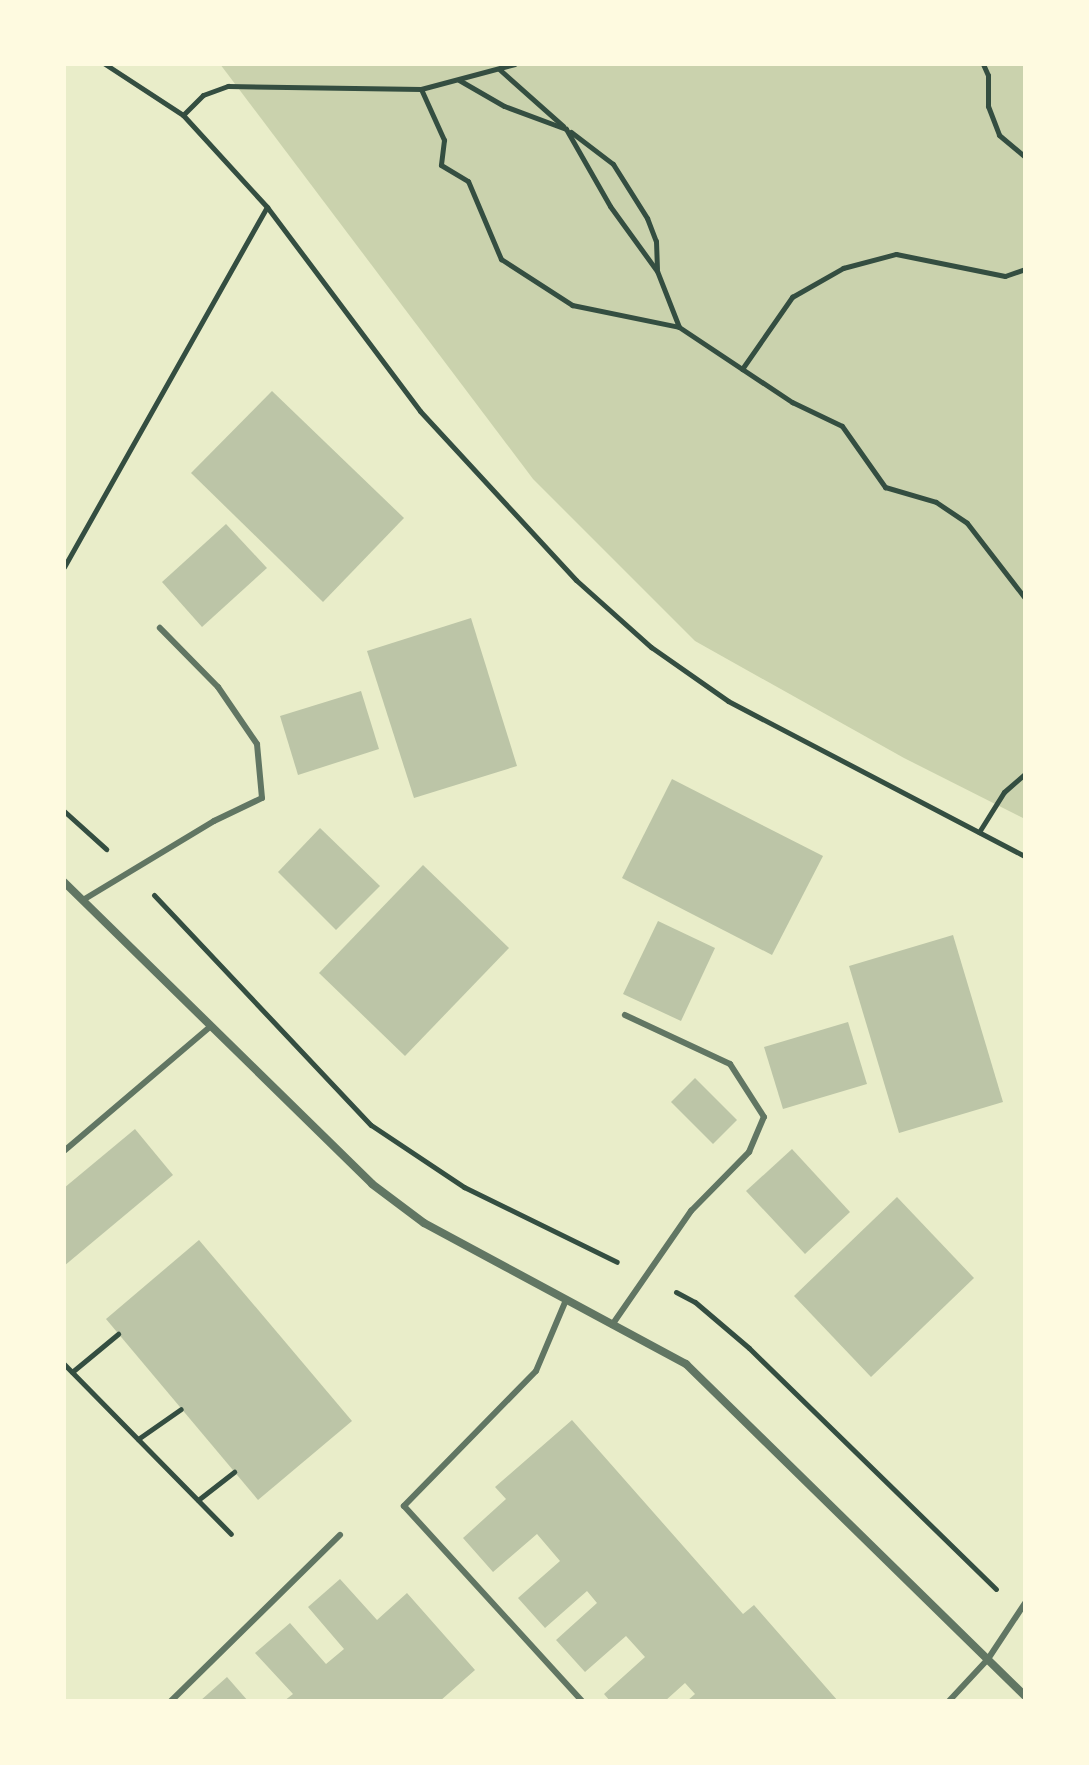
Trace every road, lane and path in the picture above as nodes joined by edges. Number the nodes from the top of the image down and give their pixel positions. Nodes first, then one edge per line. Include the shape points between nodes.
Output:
1 (105, 64) edge
2 (515, 64) edge
3 (983, 64) edge
4 (498, 68) junction
5 (459, 80) junction
6 (421, 89) junction
7 (183, 115) junction
8 (566, 129) junction
9 (1025, 157) edge
10 (267, 207) junction
11 (1025, 269) edge
12 (657, 271) junction
13 (679, 327) junction
14 (742, 369) junction
15 (64, 567) edge
16 (1025, 598) edge
17 (160, 628) dead end
18 (1025, 774) edge
19 (64, 811) edge
20 (979, 832) junction
21 (1025, 856) edge
22 (131, 871) junction
23 (64, 882) edge
24 (83, 900) junction
25 (625, 1015) dead end
26 (211, 1026) junction
27 (64, 1151) edge
28 (646, 1277) junction
29 (566, 1300) junction
30 (612, 1325) junction
31 (118, 1334) dead end
32 (64, 1364) edge
33 (72, 1372) junction
34 (181, 1409) dead end
35 (138, 1439) junction
36 (234, 1472) dead end
37 (198, 1500) junction
38 (231, 1534) dead end
39 (340, 1535) dead end
40 (1025, 1603) edge
41 (1019, 1612) junction
42 (988, 1659) junction
43 (1025, 1696) edge
44 (171, 1701) edge
45 (582, 1701) edge
46 (949, 1701) edge

1 - 7 path
2 - 4 path
3 - 9 path via 988,106 999,135
4 - 5 path
4 - 8 path
5 - 6 path
5 - 8 path via 504,106
6 - 7 path via 228,86 203,95
6 - 13 path via 444,140 441,165 468,181 501,259 572,305
7 - 10 path
8 - 12 path via 610,206
8 - 12 path via 613,164 647,218 656,241
10 - 15 path
10 - 20 path via 420,411 576,580 651,647 728,701
11 - 14 path via 1005,276 896,254 843,268 792,297
12 - 13 path
13 - 14 path
14 - 16 path via 842,426 885,487 936,502 967,523
17 - 22 lane via 218,687 257,744 262,798
18 - 20 path via 1004,792
19 - 22 path
20 - 21 path
22 - 24 lane
22 - 28 path via 371,1125 464,1187
23 - 24 street
24 - 26 street
25 - 28 lane via 730,1064 764,1117 749,1152 691,1211
26 - 27 lane
26 - 29 street via 382,1192 424,1223
28 - 30 lane
28 - 41 path via 695,1302 749,1348
29 - 30 street
29 - 45 lane via 536,1371 404,1506
30 - 42 street via 686,1364
31 - 33 path
32 - 33 path
33 - 35 path
34 - 35 path
35 - 37 path
36 - 37 path
37 - 38 path
39 - 44 lane
40 - 41 lane
41 - 42 lane
42 - 43 street
42 - 46 lane

